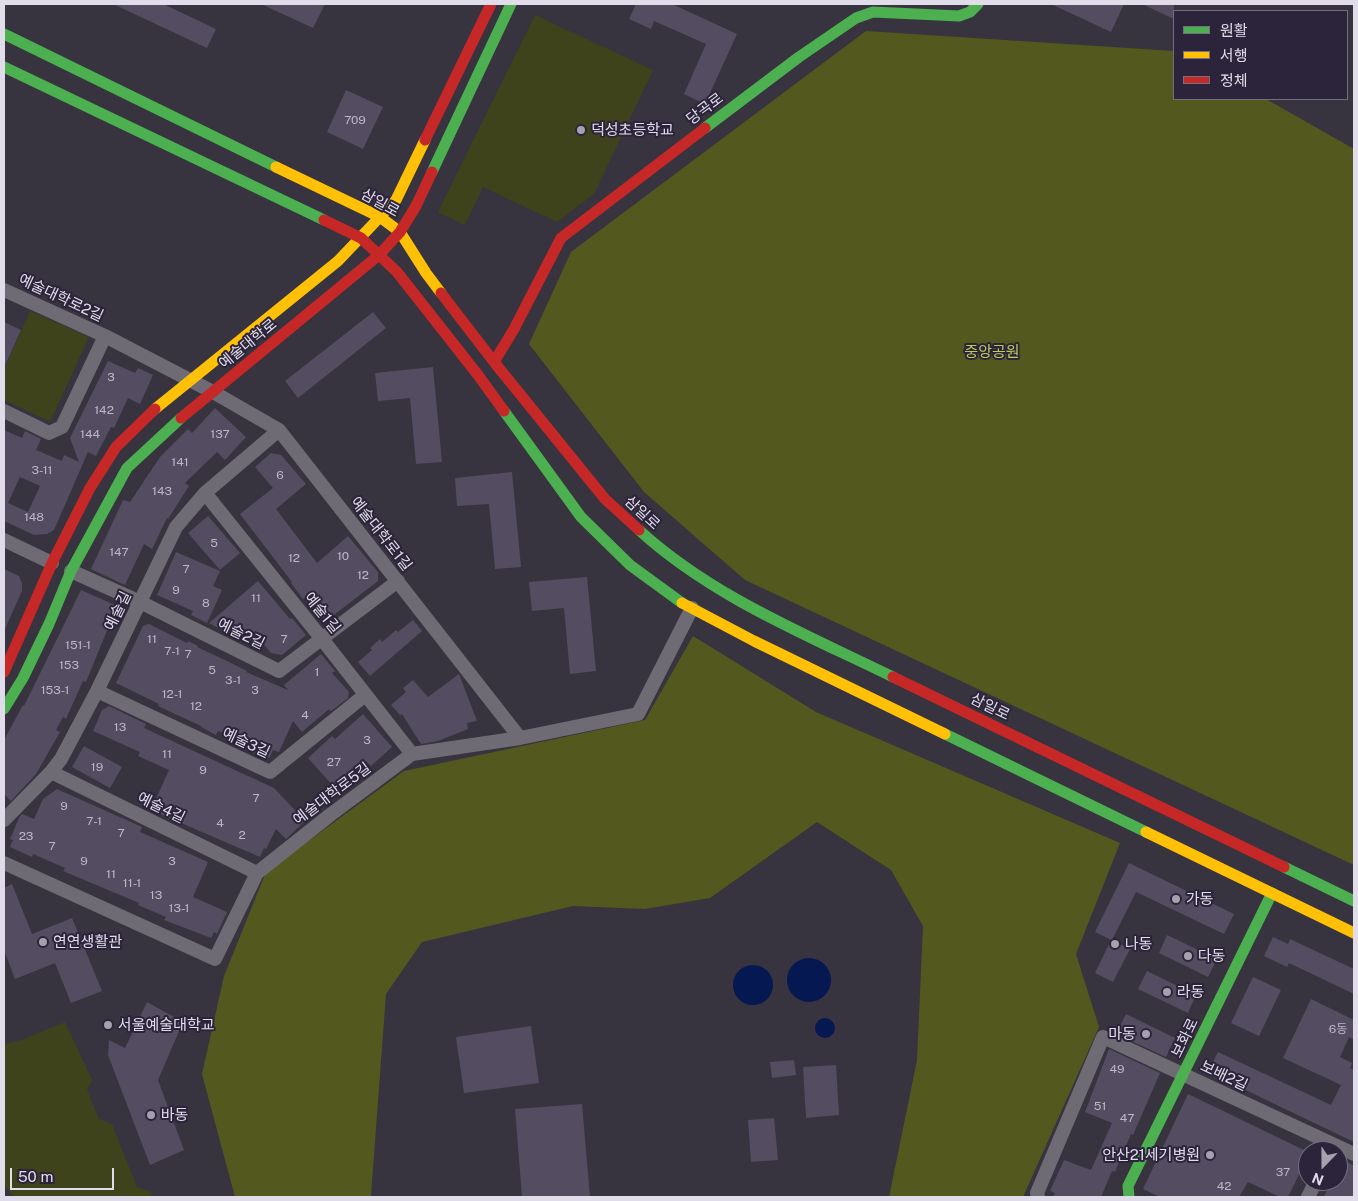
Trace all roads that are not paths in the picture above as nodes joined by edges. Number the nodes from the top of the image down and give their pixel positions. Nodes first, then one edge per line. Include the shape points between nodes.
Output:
1 (490, 4) edge
2 (511, 4) edge
3 (978, 4) edge
4 (4, 34) edge
5 (4, 67) edge
6 (380, 217) junction
7 (400, 232) junction
8 (361, 238) junction
9 (379, 255) junction
10 (4, 290) edge
11 (105, 336) junction
12 (494, 362) junction
13 (190, 380) junction
14 (213, 392) junction
15 (4, 411) edge
16 (279, 430) junction
17 (205, 493) junction
18 (4, 540) edge
19 (52, 563) junction
20 (71, 571) junction
21 (398, 581) junction
22 (140, 602) junction
23 (692, 608) junction
24 (322, 639) junction
25 (4, 672) edge
26 (97, 691) junction
27 (365, 695) junction
28 (4, 708) edge
29 (520, 738) junction
30 (412, 754) junction
31 (51, 772) junction
32 (4, 820) edge
33 (4, 863) edge
34 (257, 873) junction
35 (1272, 893) junction
36 (1354, 901) edge
37 (1354, 933) edge
38 (1183, 1076) junction
39 (1318, 1141) edge
40 (1038, 1197) edge
41 (1129, 1197) edge

1 - 6 main road, 예술대학로 via 396,200
2 - 7 main road, 예술대학로 via 416,206
3 - 12 main road, 당곡로 via 959,16 872,12 856,18 799,57 561,238
4 - 6 main road, 삼일로
5 - 8 main road
6 - 7 main road, 삼일로
6 - 8 main road, 예술대학로
7 - 9 main road, 예술대학로
7 - 12 main road, 삼일로 via 426,273
8 - 9 main road
8 - 13 main road, 예술대학로 via 331,267
9 - 14 main road, 예술대학로
9 - 23 main road via 414,292 478,375 581,517 630,565
10 - 11 street, 예술대학로2길
11 - 13 street, 예술대학로2길
11 - 15 street, 예술대학로2길 via 62,426 49,433
12 - 36 main road, 삼일로 via 605,500 655,545 709,584 772,618
13 - 14 street, 예술대학로1길
13 - 19 main road, 예술대학로 via 158,406 116,448 90,488
14 - 16 street, 예술대학로1길
14 - 20 main road, 예술대학로 via 168,428 127,468
16 - 17 street, 예술길
16 - 21 street, 예술대학로1길
17 - 22 street, 예술길 via 176,527
17 - 24 street, 예술1길
18 - 19 street
19 - 25 main road, 예술대학로
20 - 22 street
20 - 28 main road, 예술대학로 via 49,624
21 - 24 street
21 - 29 street, 예술대학로1길
22 - 24 street, 예술2길 via 279,671
22 - 26 street, 예술길
23 - 29 street, 예술대학로5길 via 638,714
23 - 35 main road
24 - 27 street, 예술1길
26 - 27 street, 예술3길 via 270,772
26 - 31 street, 예술길
27 - 30 street, 예술1길
29 - 30 street, 예술대학로5길
30 - 34 street, 예술대학로5길
31 - 32 street, 예술길
31 - 34 street, 예술4길
33 - 34 street, 예술대학로5길 via 215,960
35 - 37 main road
35 - 38 main road, 보화로
38 - 39 street, 보배2길
38 - 40 street, 보배2길 via 1103,1037
38 - 41 main road, 보화로 via 1128,1186

